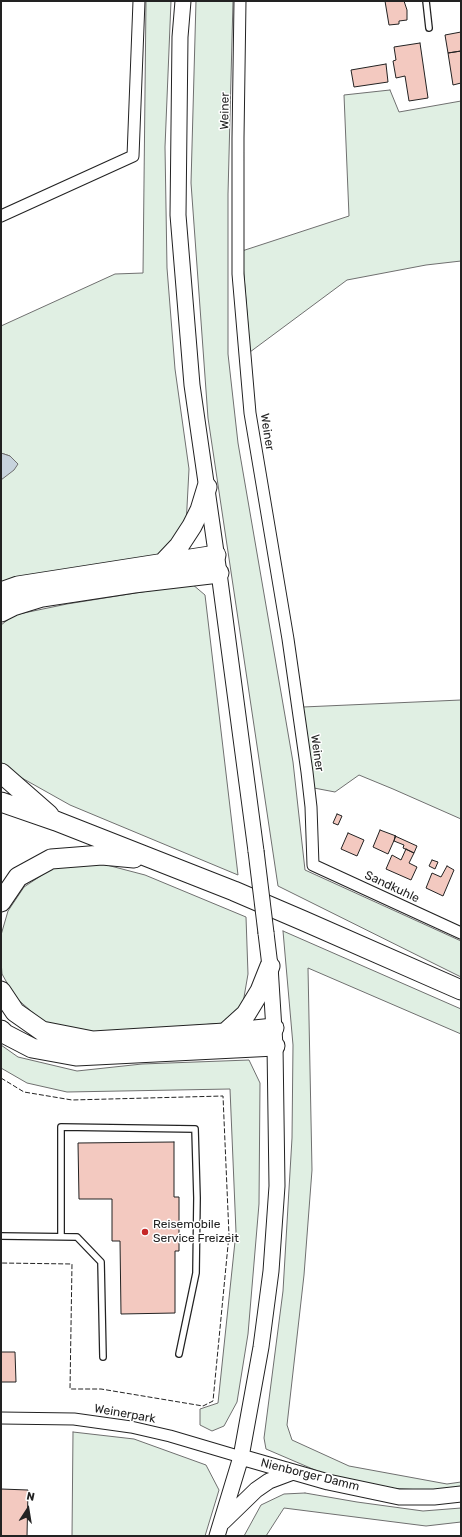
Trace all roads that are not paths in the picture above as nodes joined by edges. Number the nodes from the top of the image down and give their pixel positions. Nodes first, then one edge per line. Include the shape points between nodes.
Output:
1 (139, 1) edge
2 (182, 1) edge
3 (240, 1) edge
4 (426, 1) edge
5 (429, 28) dead end
6 (1, 216) edge
7 (207, 487) junction
8 (216, 555) junction
9 (162, 564) junction
10 (219, 573) junction
11 (1, 592) edge
12 (1, 612) edge
13 (1, 773) edge
14 (1, 802) edge
15 (56, 821) junction
16 (156, 860) junction
17 (313, 865) joint
18 (1, 902) edge
19 (461, 933) edge
20 (270, 966) junction
21 (461, 990) edge
22 (1, 991) edge
23 (1, 1030) edge
24 (225, 1033) junction
25 (274, 1037) junction
26 (1, 1236) edge
27 (61, 1237) junction
28 (179, 1354) dead end
29 (103, 1357) dead end
30 (1, 1418) edge
31 (240, 1457) junction
32 (293, 1472) junction
33 (461, 1494) edge
34 (219, 1530) edge

1 - 6 street via 133,156
2 - 7 main road via 178,215 192,385
3 - 17 street, Weiner via 238,274 250,413 288,639 307,772
4 - 5 lane
7 - 8 main road
7 - 9 highway via 192,526 179,546
8 - 9 highway
8 - 10 main road
9 - 11 highway via 18,586
10 - 12 highway via 42,597
10 - 20 main road, bridge
13 - 15 highway
14 - 15 highway
15 - 16 highway
16 - 18 highway via 102,855 51,859 18,877
16 - 21 highway via 298,918
17 - 19 street, Sandkuhle
20 - 24 highway via 260,991 246,1014
20 - 25 main road
22 - 24 highway via 15,1012 42,1031 93,1042
23 - 25 highway via 32,1048 76,1056
24 - 25 highway
25 - 31 main road via 277,1186 271,1271 261,1346
26 - 27 lane
27 - 28 lane via 61,1127 195,1129 196,1273
27 - 29 lane via 78,1237 101,1262
30 - 31 street, Weinerpark via 74,1419 131,1427
31 - 32 main road, Nienborger Damm
31 - 34 main road
32 - 33 main road, Nienborger Damm via 399,1497
32 - 34 main road via 269,1481 256,1490

